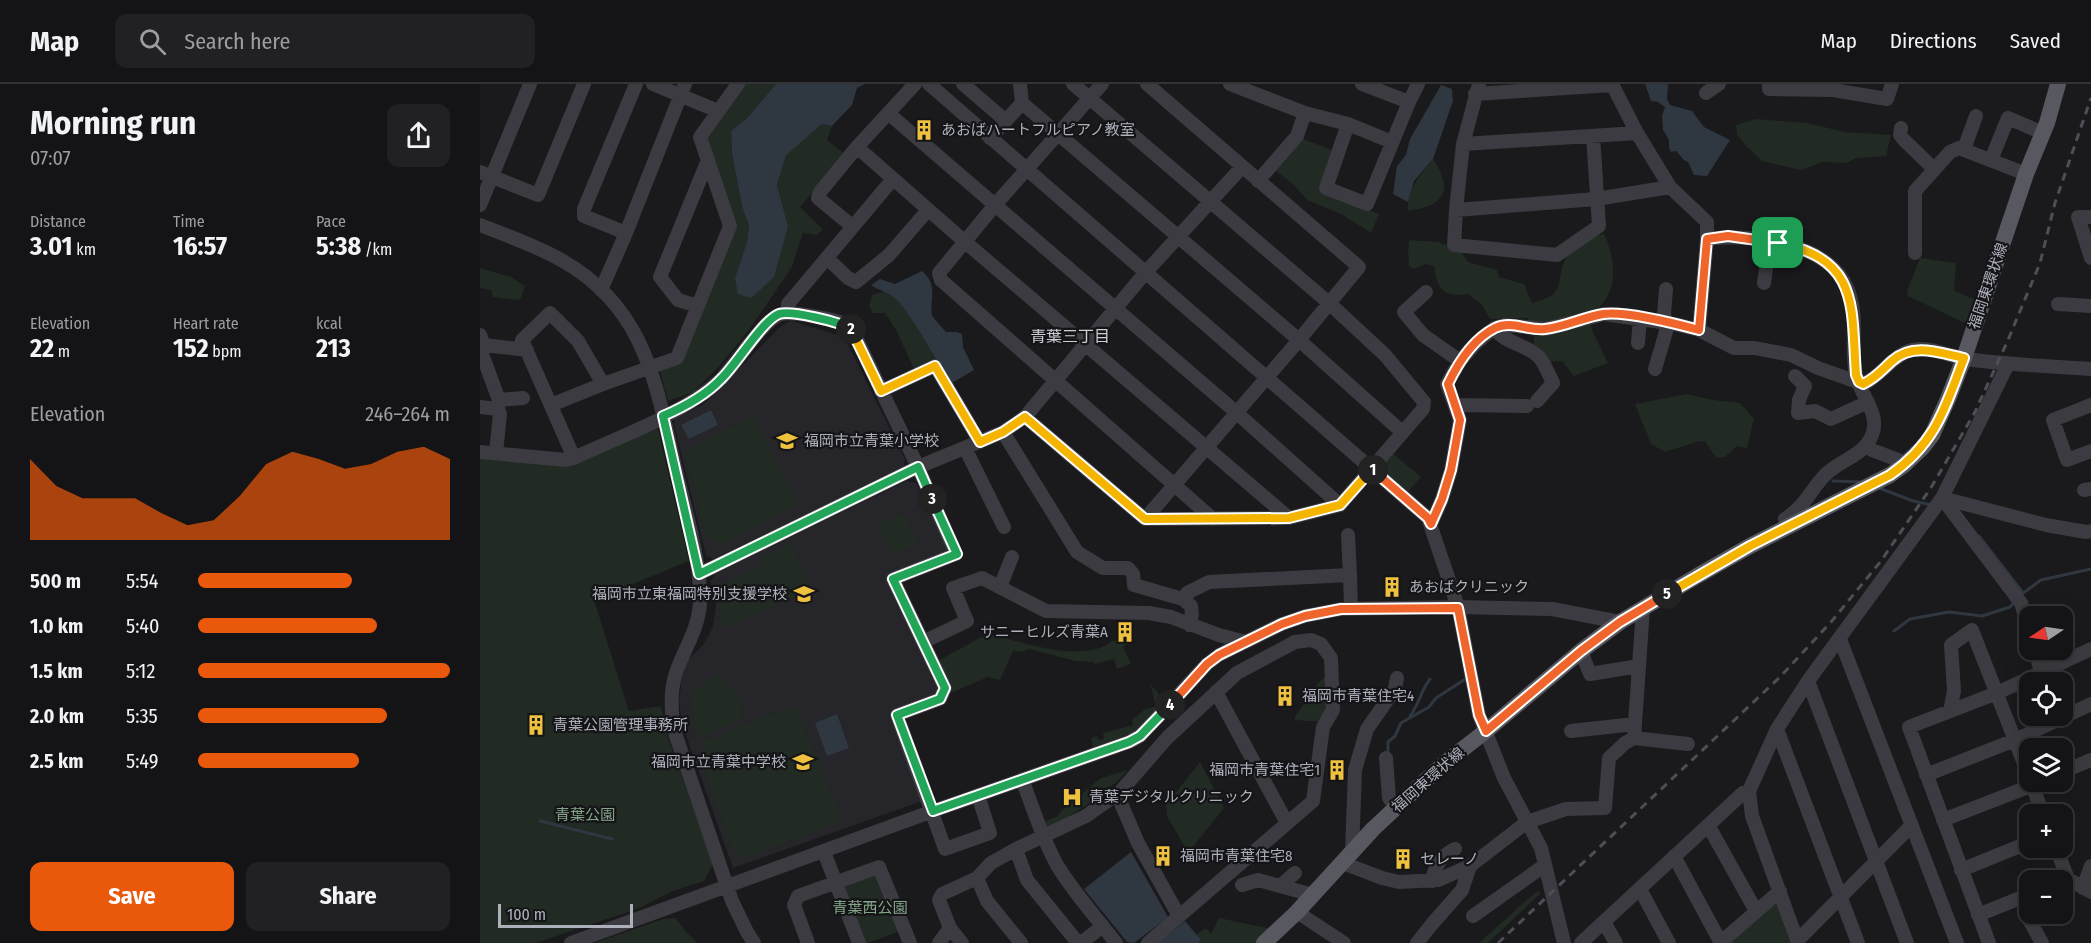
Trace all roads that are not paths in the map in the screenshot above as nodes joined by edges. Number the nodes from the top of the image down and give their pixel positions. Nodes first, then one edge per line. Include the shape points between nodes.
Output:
1 (530, 84) edge
2 (584, 84) edge
3 (636, 84) edge
4 (653, 84) edge
5 (738, 84) edge
6 (915, 84) edge
7 (929, 84) edge
8 (963, 84) edge
9 (1020, 84) edge
10 (1073, 84) edge
11 (1102, 84) edge
12 (1147, 84) edge
13 (1230, 84) edge
14 (1362, 84) edge
15 (1418, 84) edge
16 (1719, 84) edge
17 (1770, 84) edge
18 (1892, 84) edge
19 (2058, 84) edge
20 (1612, 85) edge
21 (1833, 87) edge
22 (1477, 89) edge
23 (683, 90) edge
24 (1706, 93) dead end
25 (1090, 99) junction
26 (1408, 102) junction
27 (1022, 103) junction
28 (718, 111) junction
29 (888, 113) junction
30 (1305, 113) junction
31 (1976, 116) dead end
32 (1006, 121) junction
33 (1348, 124) junction
34 (1901, 128) dead end
35 (1637, 133) junction
36 (2043, 133) junction
37 (1058, 134) junction
38 (1593, 136) junction
39 (990, 138) junction
40 (1392, 142) junction
41 (1463, 144) junction
42 (857, 147) junction
43 (1964, 149) junction
44 (708, 160) junction
45 (1991, 160) junction
46 (1242, 167) junction
47 (1026, 169) junction
48 (1934, 169) junction
49 (2026, 174) junction
50 (486, 175) edge
51 (893, 179) junction
52 (1258, 180) junction
53 (1670, 187) junction
54 (1596, 199) junction
55 (1210, 202) junction
56 (480, 205) edge
57 (995, 205) junction
58 (928, 210) junction
59 (1456, 210) junction
60 (2091, 217) edge
61 (480, 225) edge
62 (852, 226) junction
63 (626, 233) junction
64 (1179, 237) junction
65 (1707, 239) junction
66 (964, 241) junction
67 (1770, 242) junction
68 (1915, 253) dead end
69 (827, 258) junction
70 (2091, 258) edge
71 (1145, 273) junction
72 (1764, 283) dead end
73 (1666, 289) dead end
74 (601, 290) junction
75 (1426, 291) dead end
76 (1329, 303) junction
77 (2058, 304) dead end
78 (698, 306) junction
79 (2091, 306) edge
80 (1115, 309) junction
81 (788, 313) junction
82 (1640, 318) junction
83 (1667, 323) junction
84 (1494, 328) junction
85 (1699, 330) junction
86 (480, 336) edge
87 (1299, 340) junction
88 (1638, 343) dead end
89 (1086, 344) junction
90 (527, 350) junction
91 (482, 354) dead end
92 (1964, 358) junction
93 (1460, 361) junction
94 (2008, 364) junction
95 (651, 368) junction
96 (1655, 369) dead end
97 (2091, 369) edge
98 (1795, 376) dead end
99 (1266, 378) junction
100 (1054, 381) junction
101 (1859, 382) junction
102 (603, 384) junction
103 (881, 391) junction
104 (523, 398) dead end
105 (1868, 402) junction
106 (499, 404) junction
107 (551, 405) junction
108 (1455, 405) junction
109 (2091, 405) edge
110 (480, 407) edge
111 (1237, 413) junction
112 (663, 416) junction
113 (1025, 417) junction
114 (1003, 432) junction
115 (1402, 432) junction
116 (980, 442) junction
117 (1867, 445) junction
118 (1206, 447) junction
119 (965, 448) junction
120 (2091, 451) edge
121 (480, 452) edge
122 (496, 453) junction
123 (574, 458) junction
124 (1906, 463) junction
125 (918, 467) junction
126 (1372, 469) junction
127 (1174, 484) junction
128 (1942, 498) junction
129 (1340, 505) junction
130 (1289, 518) junction
131 (1145, 519) junction
132 (1213, 519) junction
133 (1431, 524) junction
134 (1788, 526) junction
135 (1004, 527) dead end
136 (2091, 531) edge
137 (1348, 536) dead end
138 (1012, 558) dead end
139 (699, 574) junction
140 (1350, 575) junction
141 (1000, 587) junction
142 (1186, 602) junction
143 (2022, 606) edge
144 (1458, 608) junction
145 (1643, 608) junction
146 (1351, 609) junction
147 (1620, 622) junction
148 (1189, 625) junction
149 (1840, 639) junction
150 (923, 642) junction
151 (1246, 642) junction
152 (2091, 649) edge
153 (1581, 651) junction
154 (2038, 660) edge
155 (1639, 666) junction
156 (2041, 672) joint
157 (1397, 678) dead end
158 (1808, 681) junction
159 (2019, 682) edge
160 (1216, 692) junction
161 (1997, 693) junction
162 (2091, 704) edge
163 (1950, 711) junction
164 (1777, 729) junction
165 (1486, 731) junction
166 (1571, 731) dead end
167 (1635, 731) junction
168 (2015, 740) junction
169 (1688, 744) dead end
170 (2019, 749) edge
171 (1386, 758) dead end
172 (2091, 760) edge
173 (2073, 767) edge
174 (1926, 775) junction
175 (1022, 779) junction
176 (2019, 788) edge
177 (1749, 791) junction
178 (1117, 794) junction
179 (978, 795) junction
180 (1396, 807) junction
181 (933, 811) junction
182 (1943, 820) junction
183 (1527, 822) junction
184 (1287, 823) junction
185 (1708, 825) junction
186 (1911, 826) junction
187 (1044, 837) junction
188 (2019, 846) edge
189 (1016, 849) junction
190 (1455, 849) dead end
191 (824, 852) junction
192 (1674, 856) junction
193 (1347, 858) junction
194 (1876, 861) junction
195 (1545, 865) junction
196 (1470, 866) junction
197 (2091, 867) edge
198 (1961, 870) junction
199 (1295, 873) dead end
200 (977, 878) junction
201 (1432, 881) junction
202 (836, 883) junction
203 (2073, 884) edge
204 (728, 885) junction
205 (1242, 885) dead end
206 (1280, 886) junction
207 (1640, 890) junction
208 (2087, 890) edge
209 (1780, 891) junction
210 (1313, 895) junction
211 (1840, 897) junction
212 (2019, 898) edge
213 (1756, 911) junction
214 (1297, 912) junction
215 (1978, 915) junction
216 (1179, 916) junction
217 (1473, 916) dead end
218 (1604, 922) junction
219 (2031, 924) edge
220 (1103, 926) junction
221 (950, 928) junction
222 (1721, 942) edge
223 (1797, 942) edge
224 (571, 943) edge
225 (754, 943) edge
226 (808, 943) edge
227 (859, 943) edge
228 (910, 943) edge
229 (939, 943) edge
230 (962, 943) edge
231 (1021, 943) edge
232 (1080, 943) edge
233 (1116, 943) edge
234 (1148, 943) edge
235 (1264, 943) edge
236 (1344, 943) edge
237 (1417, 943) edge
238 (1564, 943) edge
239 (1581, 943) edge
240 (1616, 943) edge
241 (1669, 943) edge
242 (1858, 943) edge
243 (1907, 943) edge
244 (1957, 943) edge
245 (1989, 943) edge
246 (2042, 943) edge

1 - 50 street
2 - 50 street via 538,195
3 - 63 street via 584,209 584,216
4 - 23 street
5 - 28 street
6 - 29 street
7 - 39 street
8 - 32 street
9 - 27 street
10 - 25 street
11 - 25 street
12 - 46 street
13 - 30 street
14 - 26 street
15 - 26 street
16 - 24 street
17 - 21 street via 1769,89
18 - 21 street via 1887,99
19 - 36 main road, 福岡東環状線
20 - 22 street
20 - 35 street
22 - 41 street
23 - 28 street
23 - 63 street
25 - 37 street
25 - 55 street
26 - 40 street
27 - 32 street
27 - 37 street
28 - 44 street via 700,137
29 - 42 street
29 - 57 street
30 - 33 street
30 - 52 street via 1298,136
31 - 43 street
32 - 39 street
33 - 40 street
33 - 40 street via 1326,188 1367,204
34 - 48 street via 1904,140
35 - 38 street
35 - 53 street
36 - 45 street via 2008,118
36 - 49 main road, 福岡東環状線
37 - 47 street
37 - 64 street
38 - 41 street
38 - 54 street
39 - 47 street
41 - 59 street
42 - 51 street
42 - 62 street via 818,198
43 - 45 street
43 - 48 street via 1950,152
44 - 78 street via 730,226
44 - 78 street via 660,277 678,300
45 - 49 street
46 - 52 street
46 - 55 street
47 - 57 street
47 - 71 street
48 - 68 street via 1915,191
49 - 92 main road, 福岡東環状線
50 - 56 street
51 - 58 street
51 - 62 street
52 - 76 street via 1359,267
53 - 54 street
53 - 65 street via 1707,222
54 - 59 street
54 - 59 street via 1599,226 1557,255 1454,245
55 - 64 street
55 - 76 street
57 - 66 street
57 - 80 street
58 - 66 street
58 - 69 street via 889,255 856,282
60 - 70 street via 2078,217
61 - 74 street via 551,254
62 - 69 street
63 - 74 street
64 - 71 street
64 - 87 street
65 - 67 street via 1728,236
65 - 85 street
66 - 89 street
66 - 100 street via 939,273 940,280
67 - 72 street
67 - 101 street via 1809,250 1824,260 1848,289
69 - 81 street via 788,304
71 - 80 street
71 - 99 street
73 - 83 street
74 - 95 street via 634,332
75 - 93 street via 1404,312 1423,335
76 - 87 street
76 - 115 street via 1385,355 1424,402 1423,409
77 - 79 street
78 - 95 street via 677,358
80 - 89 street
80 - 111 street
81 - 103 street via 841,323 852,329
81 - 112 street via 768,322 722,379 686,406
82 - 83 street
82 - 84 street via 1604,314 1546,329 1505,325
82 - 88 street
83 - 85 street
83 - 96 street
84 - 93 street
84 - 108 street via 1540,358 1553,383 1532,403
85 - 101 street via 1734,348 1791,355
86 - 90 street via 484,345
87 - 99 street
87 - 115 street
89 - 100 street
89 - 118 street
90 - 102 street via 522,340 550,313 578,341
90 - 107 street
91 - 106 street
92 - 94 street
92 - 101 street via 1923,349 1911,351 1893,360 1873,380
92 - 124 main road, 福岡東環状線 via 1932,435
93 - 108 street via 1448,384
94 - 97 street
94 - 128 street
95 - 102 street
95 - 112 street
98 - 105 street via 1805,386 1798,400 1798,413 1815,411 1831,419
99 - 111 street
99 - 126 street
100 - 113 street
100 - 127 street
101 - 105 street
102 - 107 street
103 - 116 street via 935,366
103 - 125 street
104 - 106 street
105 - 117 street via 1874,433
106 - 110 street
106 - 122 street
107 - 123 street
108 - 133 street via 1460,420 1455,452
109 - 120 street via 2053,420 2067,460
111 - 118 street
111 - 129 street
112 - 123 street
112 - 139 street
113 - 114 street
113 - 131 street
114 - 116 street
114 - 142 street via 1077,552 1102,568 1128,568 1134,585
115 - 126 street
116 - 119 street
117 - 124 street
117 - 134 street via 1825,475 1804,504 1785,519
118 - 127 street
118 - 130 street
119 - 125 street
119 - 135 street
121 - 122 street
122 - 123 street
124 - 134 main road, 福岡東環状線 via 1890,475
125 - 139 street
125 - 150 street via 957,554 893,579
126 - 129 street
126 - 133 street
127 - 131 street
127 - 132 street
128 - 136 street via 2046,525
128 - 143 street
128 - 149 street
129 - 130 street
130 - 132 street
131 - 132 street
133 - 144 street
134 - 145 main road, 福岡東環状線
137 - 140 street
138 - 141 street
139 - 204 street via 697,624 677,671 672,720
140 - 142 street via 1209,582 1187,593
140 - 146 street
141 - 148 street via 1046,610 1149,613
141 - 150 street via 982,578 952,588 967,621
142 - 148 street via 1191,606
144 - 146 street
144 - 147 street via 1552,609
144 - 165 street via 1479,715
145 - 147 main road, 福岡東環状線
145 - 155 street
146 - 151 street via 1305,616
147 - 153 main road, 福岡東環状線
148 - 151 street
149 - 158 street
149 - 186 street
150 - 181 street via 945,688 940,699 897,715
151 - 175 street via 1207,664 1140,736
152 - 156 street
153 - 155 street via 1590,674
153 - 165 main road, 福岡東環状線
154 - 156 street
155 - 167 street
157 - 193 street via 1395,689 1368,729 1356,770
158 - 164 street
158 - 194 street
159 - 161 street
160 - 178 street via 1167,738
160 - 184 street
160 - 184 street via 1237,673 1295,642 1311,640 1321,644 1331,658 1333,710 1323,727 1313,801
161 - 163 street
161 - 163 street via 1972,630 1951,645 1954,691
161 - 168 street
162 - 168 street
163 - 174 street via 1909,727
164 - 177 street
164 - 211 street
165 - 180 main road, 福岡東環状線
165 - 183 street
166 - 167 street
167 - 169 street
167 - 183 street via 1609,758 1605,808 1566,810
168 - 170 street
168 - 174 street
171 - 180 street via 1389,798
172 - 173 street
174 - 182 street
175 - 179 street
175 - 187 street
176 - 182 street
177 - 185 street
177 - 209 street via 1752,816
178 - 187 street via 1086,816
178 - 216 street via 1138,843
179 - 181 street
179 - 181 street via 990,833 945,849
180 - 193 main road, 福岡東環状線
181 - 191 street
182 - 198 street
183 - 195 street
183 - 196 street
184 - 216 street
185 - 192 street
185 - 213 street
186 - 194 street
186 - 244 street
187 - 189 street
187 - 220 street via 1072,888
188 - 198 street
189 - 200 street via 991,863
189 - 232 street via 1027,880
190 - 201 street via 1441,859
191 - 202 street
191 - 204 street
192 - 207 street
192 - 222 street
193 - 201 street via 1382,878
193 - 210 main road, 福岡東環状線
194 - 211 street
194 - 243 street
195 - 217 street
195 - 238 street
196 - 201 street
196 - 237 street via 1462,890
197 - 208 street
198 - 215 street
199 - 206 street
200 - 221 street via 942,894 939,900
200 - 231 street via 987,901
202 - 226 street via 798,896 794,905
202 - 227 street
202 - 228 street via 879,867
203 - 208 street
204 - 224 street
204 - 225 street
205 - 206 street via 1258,880
206 - 210 street
207 - 218 street
207 - 241 street
209 - 213 street
209 - 223 street
210 - 214 main road, 福岡東環状線
211 - 223 street
211 - 242 street
212 - 215 street
213 - 222 street
214 - 235 main road, 福岡東環状線
214 - 236 street
215 - 245 street
216 - 234 street
218 - 239 street
218 - 240 street
219 - 246 street
220 - 232 street
220 - 233 street
221 - 229 street
221 - 230 street

